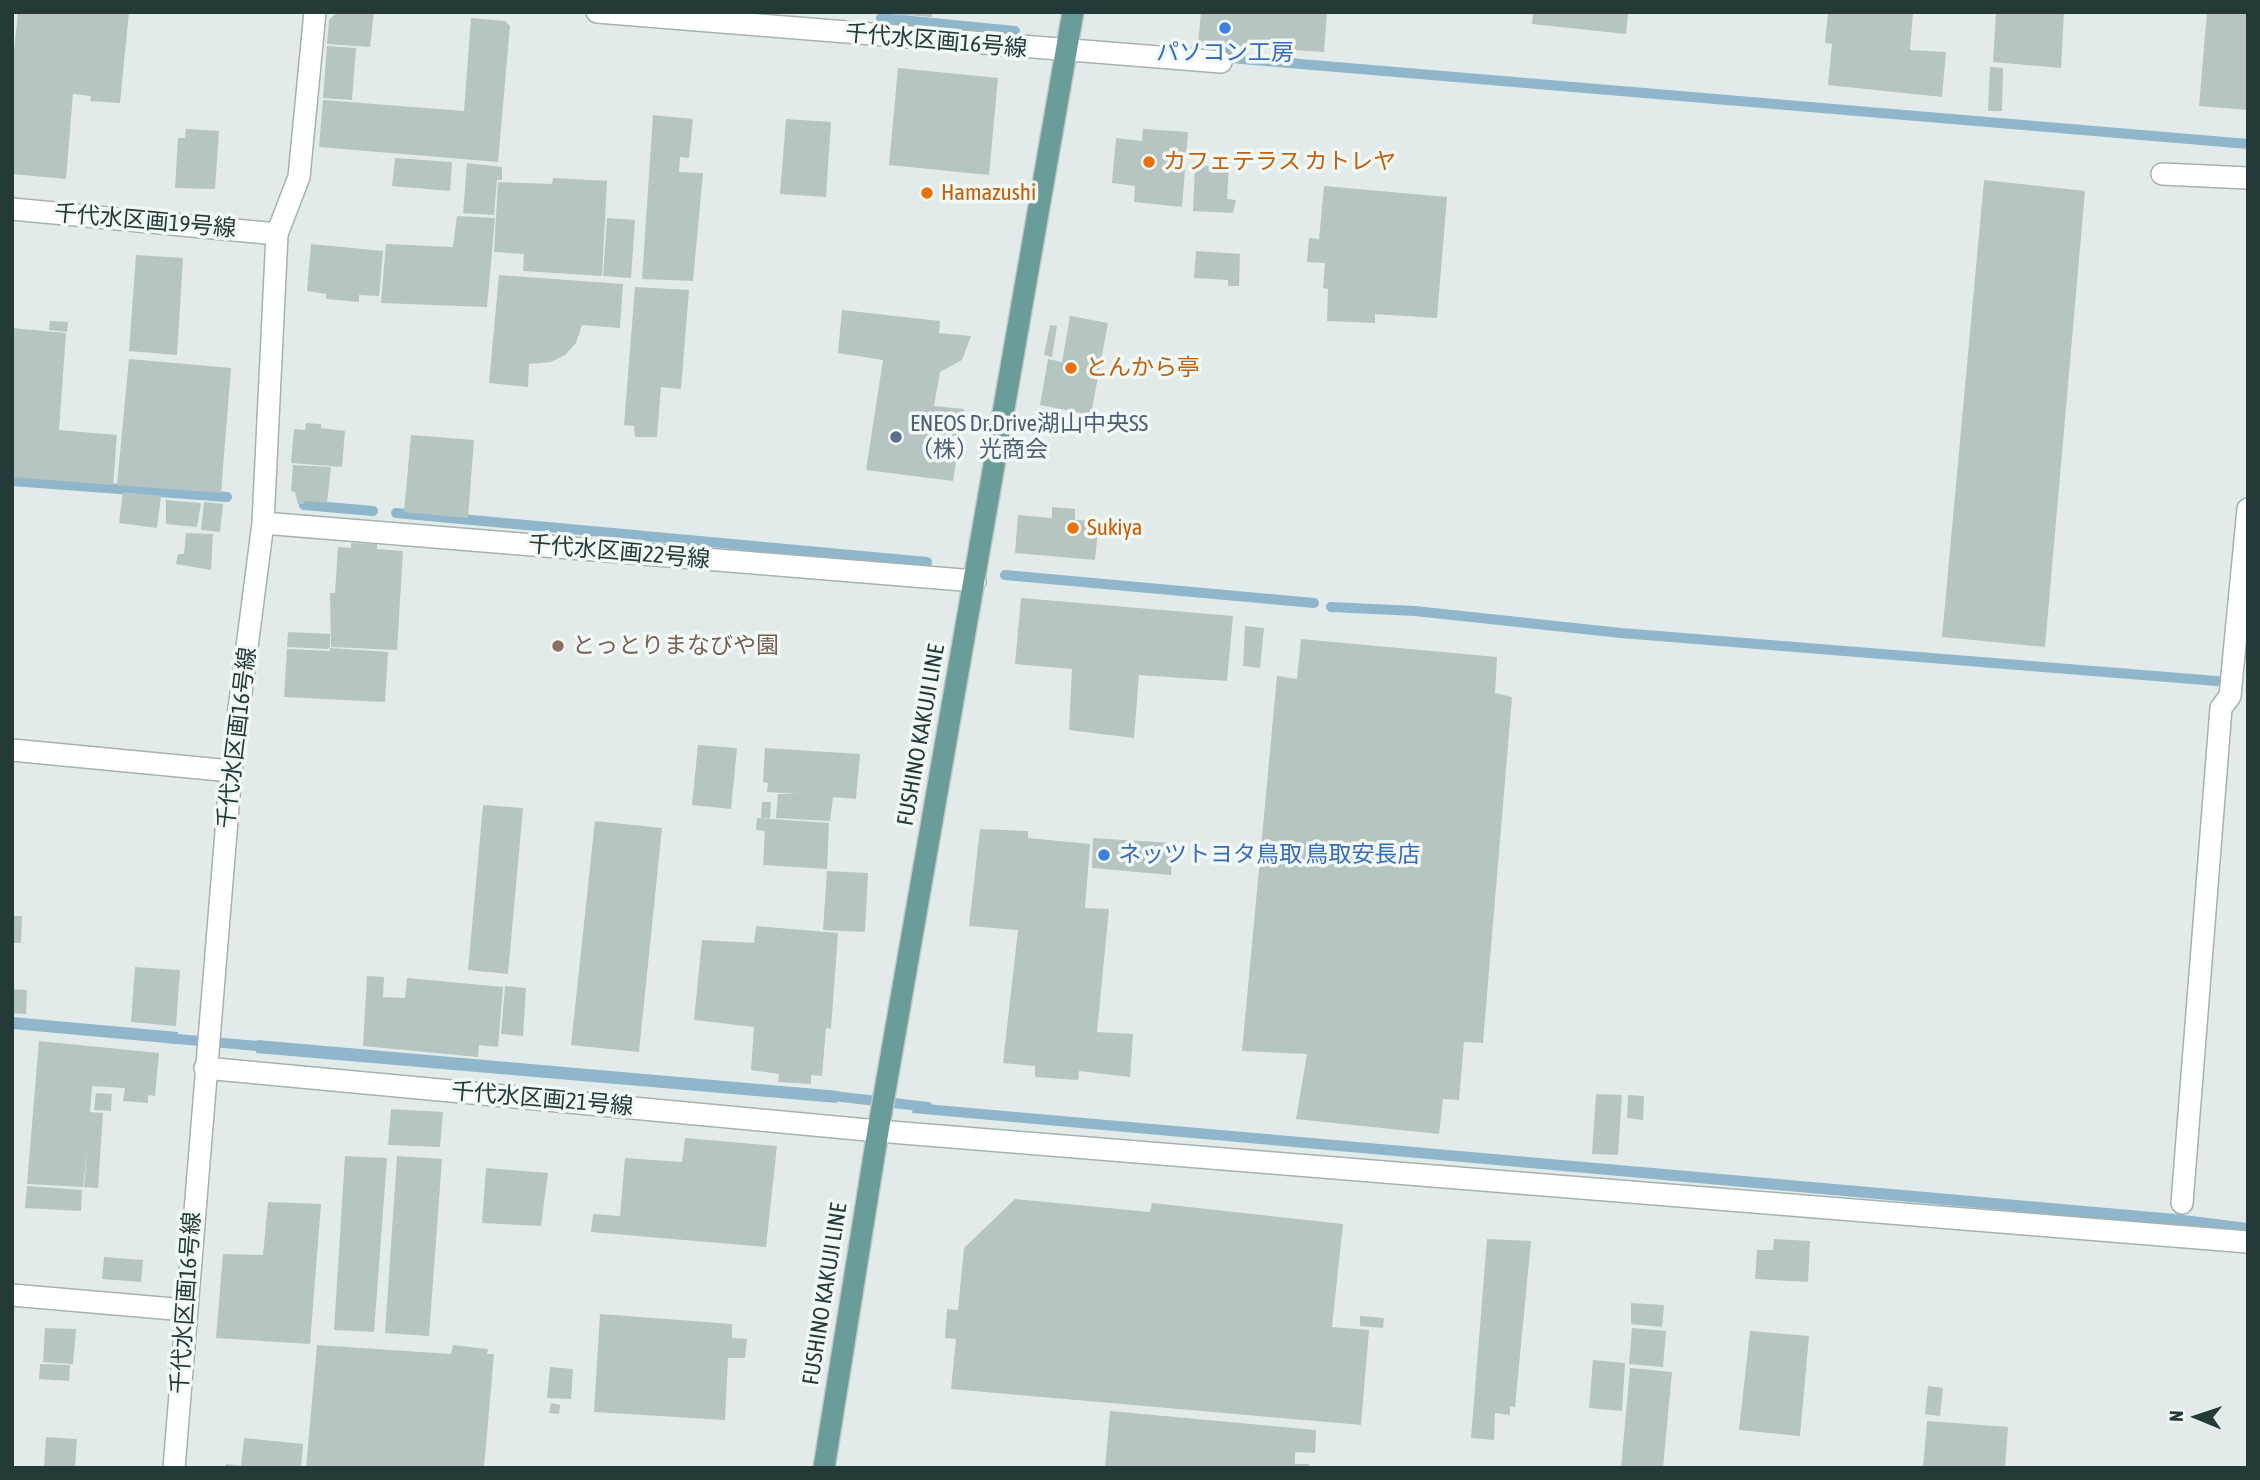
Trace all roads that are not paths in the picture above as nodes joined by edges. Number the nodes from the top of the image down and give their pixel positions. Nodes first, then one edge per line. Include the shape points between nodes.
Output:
1 (315, 12) edge
2 (597, 12) edge
3 (1073, 12) edge
4 (1066, 52) junction
5 (1221, 62) dead end
6 (2162, 174) dead end
7 (2248, 178) edge
8 (12, 209) edge
9 (277, 234) junction
10 (2248, 509) edge
11 (263, 523) junction
12 (975, 581) junction
13 (2239, 698) edge
14 (12, 750) edge
15 (231, 771) junction
16 (205, 1068) junction
17 (878, 1131) junction
18 (2182, 1203) dead end
19 (2248, 1242) edge
20 (12, 1295) edge
21 (185, 1310) junction
22 (174, 1468) edge
23 (824, 1468) edge

1 - 9 street, 千代水区画16号線 via 299,177
2 - 4 street, 千代水区画16号線
3 - 4 main road, FUSHINO KAKUJI LINE
4 - 5 street, 千代水区画16号線
4 - 12 main road, FUSHINO KAKUJI LINE
6 - 7 street
8 - 9 street, 千代水区画19号線
9 - 11 street, 千代水区画16号線
10 - 13 street
11 - 12 street, 千代水区画22号線
11 - 15 street, 千代水区画16号線
12 - 17 main road, FUSHINO KAKUJI LINE
13 - 18 street via 2221,708
14 - 15 street
15 - 16 street, 千代水区画16号線
16 - 17 street, 千代水区画21号線
16 - 21 street, 千代水区画16号線
17 - 19 street, 千代水区画21号線
17 - 23 main road, FUSHINO KAKUJI LINE
20 - 21 street
21 - 22 street, 千代水区画16号線

